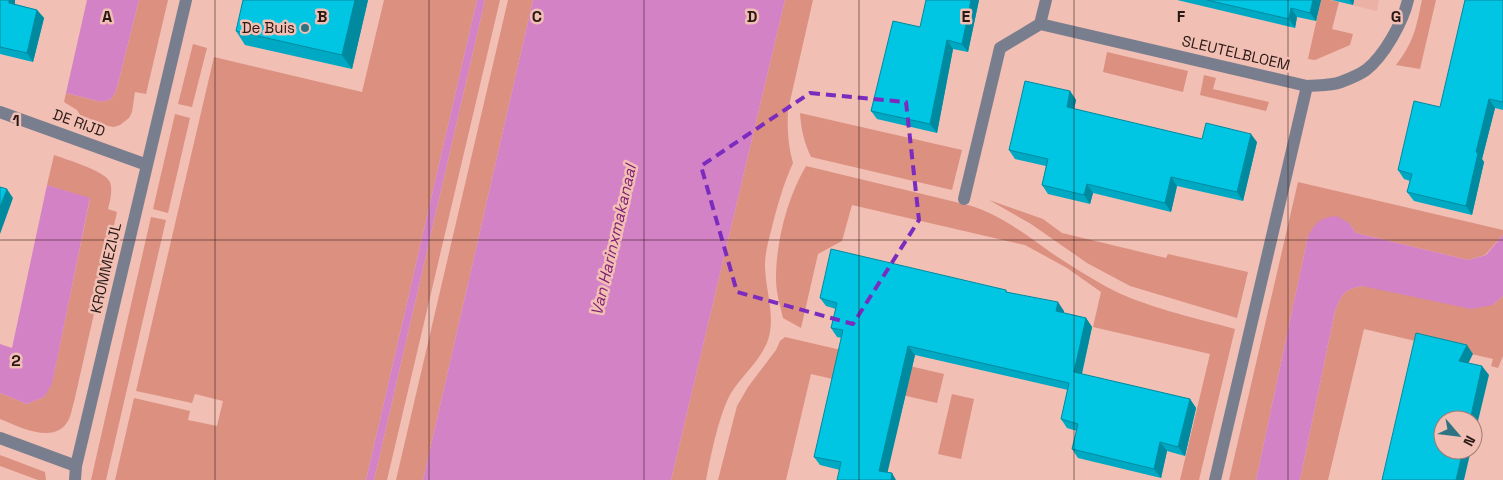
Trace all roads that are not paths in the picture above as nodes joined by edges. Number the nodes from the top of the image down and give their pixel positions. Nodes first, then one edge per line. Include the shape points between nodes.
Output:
1 (186, 0) edge
2 (1046, 0) edge
3 (1408, 0) edge
4 (1040, 24) junction
5 (1307, 86) junction
6 (0, 112) edge
7 (147, 165) junction
8 (964, 199) dead end
9 (0, 438) edge
10 (76, 466) junction
11 (75, 480) edge
12 (1215, 480) edge

1 - 7 street, KROMMEZIJL
2 - 4 street
3 - 5 street, SLEUTELBLOEM via 1384,50 1366,69 1343,82
4 - 5 street, SLEUTELBLOEM
4 - 8 street via 1000,48
5 - 12 street
6 - 7 street, DE RIJD
7 - 10 street, KROMMEZIJL
9 - 10 street
10 - 11 street, KROMMEZIJL

